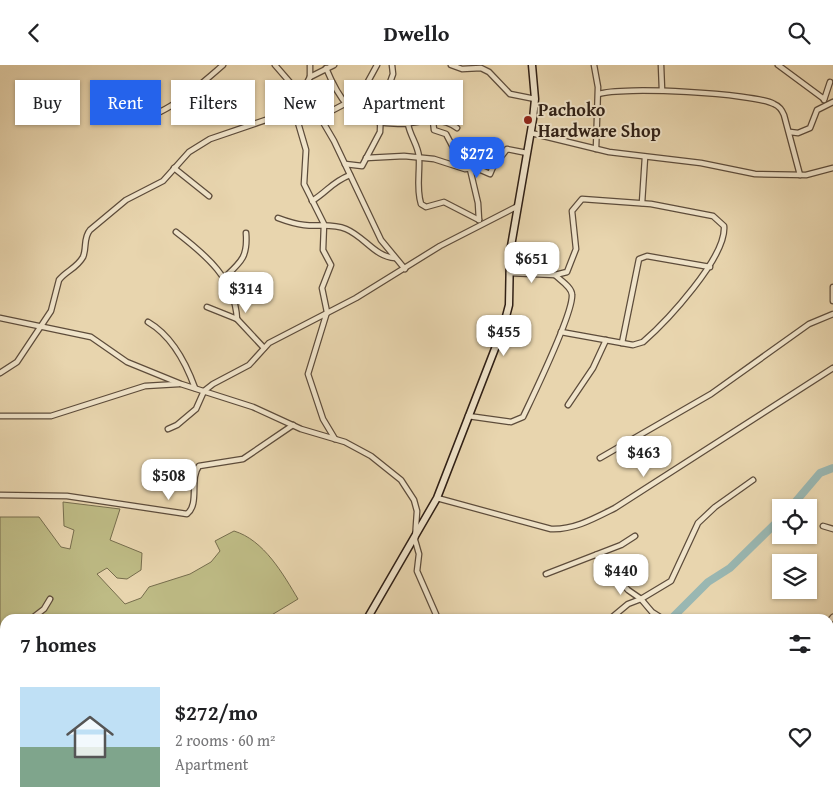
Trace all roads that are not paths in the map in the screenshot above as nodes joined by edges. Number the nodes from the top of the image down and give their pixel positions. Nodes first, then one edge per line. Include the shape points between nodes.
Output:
1 (223, 65) edge
2 (275, 65) edge
3 (310, 65) edge
4 (334, 65) edge
5 (376, 65) edge
6 (392, 65) edge
7 (451, 65) edge
8 (532, 65) edge
9 (594, 65) edge
10 (661, 65) edge
11 (778, 65) edge
12 (326, 68) junction
13 (310, 77) junction
14 (288, 80) edge
15 (308, 80) edge
16 (368, 80) edge
17 (391, 80) edge
18 (830, 82) dead end
19 (662, 90) junction
20 (598, 94) junction
21 (535, 99) junction
22 (824, 99) junction
23 (833, 101) edge
24 (344, 103) edge
25 (824, 106) junction
26 (161, 109) edge
27 (265, 120) edge
28 (299, 125) edge
29 (324, 125) edge
30 (381, 125) edge
31 (408, 125) edge
32 (433, 125) edge
33 (452, 125) edge
34 (457, 128) dead end
35 (790, 132) junction
36 (531, 133) junction
37 (596, 149) junction
38 (526, 153) junction
39 (645, 157) junction
40 (366, 158) junction
41 (419, 158) junction
42 (346, 164) junction
43 (174, 168) junction
44 (473, 168) junction
45 (833, 168) edge
46 (350, 175) junction
47 (800, 175) junction
48 (209, 196) dead end
49 (312, 201) junction
50 (642, 203) junction
51 (518, 206) junction
52 (278, 218) dead end
53 (480, 222) junction
54 (324, 224) junction
55 (176, 232) dead end
56 (246, 233) dead end
57 (395, 258) junction
58 (710, 267) junction
59 (405, 269) junction
60 (509, 273) junction
61 (555, 275) junction
62 (224, 278) junction
63 (833, 287) edge
64 (833, 301) edge
65 (207, 307) dead end
66 (327, 312) junction
67 (833, 314) edge
68 (0, 319) edge
69 (237, 319) junction
70 (148, 322) dead end
71 (40, 326) junction
72 (561, 332) junction
73 (606, 340) junction
74 (622, 343) junction
75 (264, 348) junction
76 (833, 369) edge
77 (0, 373) edge
78 (180, 383) junction
79 (195, 388) junction
80 (204, 391) junction
81 (568, 405) dead end
82 (0, 416) edge
83 (468, 416) junction
84 (293, 425) junction
85 (168, 429) dead end
86 (335, 439) junction
87 (600, 458) dead end
88 (753, 480) dead end
89 (0, 495) edge
90 (437, 498) junction
91 (823, 527) dead end
92 (833, 529) edge
93 (635, 536) dead end
94 (415, 540) junction
95 (596, 555) junction
96 (546, 574) dead end
97 (50, 599) dead end
98 (641, 599) junction
99 (38, 614) edge
100 (370, 614) edge
101 (436, 614) edge
102 (616, 614) edge
103 (655, 614) edge

1 - 26 street via 198,87
2 - 14 street
3 - 13 street
4 - 12 street
5 - 16 street
6 - 17 street
7 - 21 street via 462,69 481,68 510,94
8 - 21 street
9 - 20 street
10 - 19 street
11 - 22 street
12 - 13 street
12 - 24 street
13 - 15 street
18 - 22 street
19 - 20 street
19 - 35 street via 748,97 770,102 781,110
20 - 37 street
21 - 36 street
22 - 25 street
23 - 25 street
25 - 35 street via 815,113 810,129
27 - 43 street via 210,139 189,152
28 - 49 street via 306,150 304,184
29 - 42 street
30 - 40 street
31 - 41 street
32 - 44 street via 434,130 446,134 455,151
33 - 34 street
35 - 47 street
36 - 37 street
36 - 38 street
37 - 39 street
38 - 44 street via 507,149 490,175
38 - 51 street
39 - 47 street via 709,164 755,174
39 - 50 street
40 - 41 street
40 - 42 street via 361,166
41 - 44 street
41 - 53 street via 418,185 422,206 444,202
42 - 46 street
43 - 48 street
43 - 71 street via 163,181 126,200 87,233 84,256 72,271 59,280 51,311
44 - 53 street
45 - 47 street
46 - 49 street via 331,184
46 - 57 street via 380,239
49 - 54 street
50 - 58 street via 718,219 724,226 723,239
50 - 61 street via 587,198 578,201 572,211 575,253 567,273
51 - 53 street
51 - 60 street
52 - 54 street via 303,225
53 - 59 street
54 - 57 street via 344,228 360,236 382,255
54 - 66 street via 323,250 331,265 322,288
55 - 62 street via 205,255
56 - 62 street via 246,251 242,261
57 - 59 street
58 - 74 street via 643,342 636,345
58 - 74 street via 647,256 639,259
59 - 66 street
60 - 61 street
60 - 83 street via 509,305 503,329
61 - 72 street via 572,295
62 - 69 street via 235,302
63 - 64 street
65 - 69 street
66 - 75 street
66 - 86 street via 308,374 323,419
67 - 87 street via 809,324 711,394
68 - 71 street
69 - 75 street
70 - 79 street via 176,351
71 - 77 street via 17,362
71 - 78 street via 91,337 127,362
72 - 73 street
72 - 83 street via 519,421
73 - 74 street
73 - 81 street via 593,368
75 - 80 street via 249,365 222,377
76 - 90 street via 615,508 580,524 551,529
78 - 79 street
78 - 82 street via 145,386 52,416
79 - 80 street
80 - 84 street via 254,407
80 - 85 street via 196,409
83 - 90 street
84 - 86 street
84 - 89 street via 243,459 199,466 192,507 187,514 67,496
86 - 94 street via 371,456 404,483 416,508
88 - 98 street via 704,517 694,530 672,579
90 - 94 street
91 - 92 street
93 - 95 street
94 - 100 street
94 - 101 street via 419,554 417,571
95 - 96 street
95 - 98 street via 628,590
97 - 99 street
98 - 102 street
98 - 103 street

